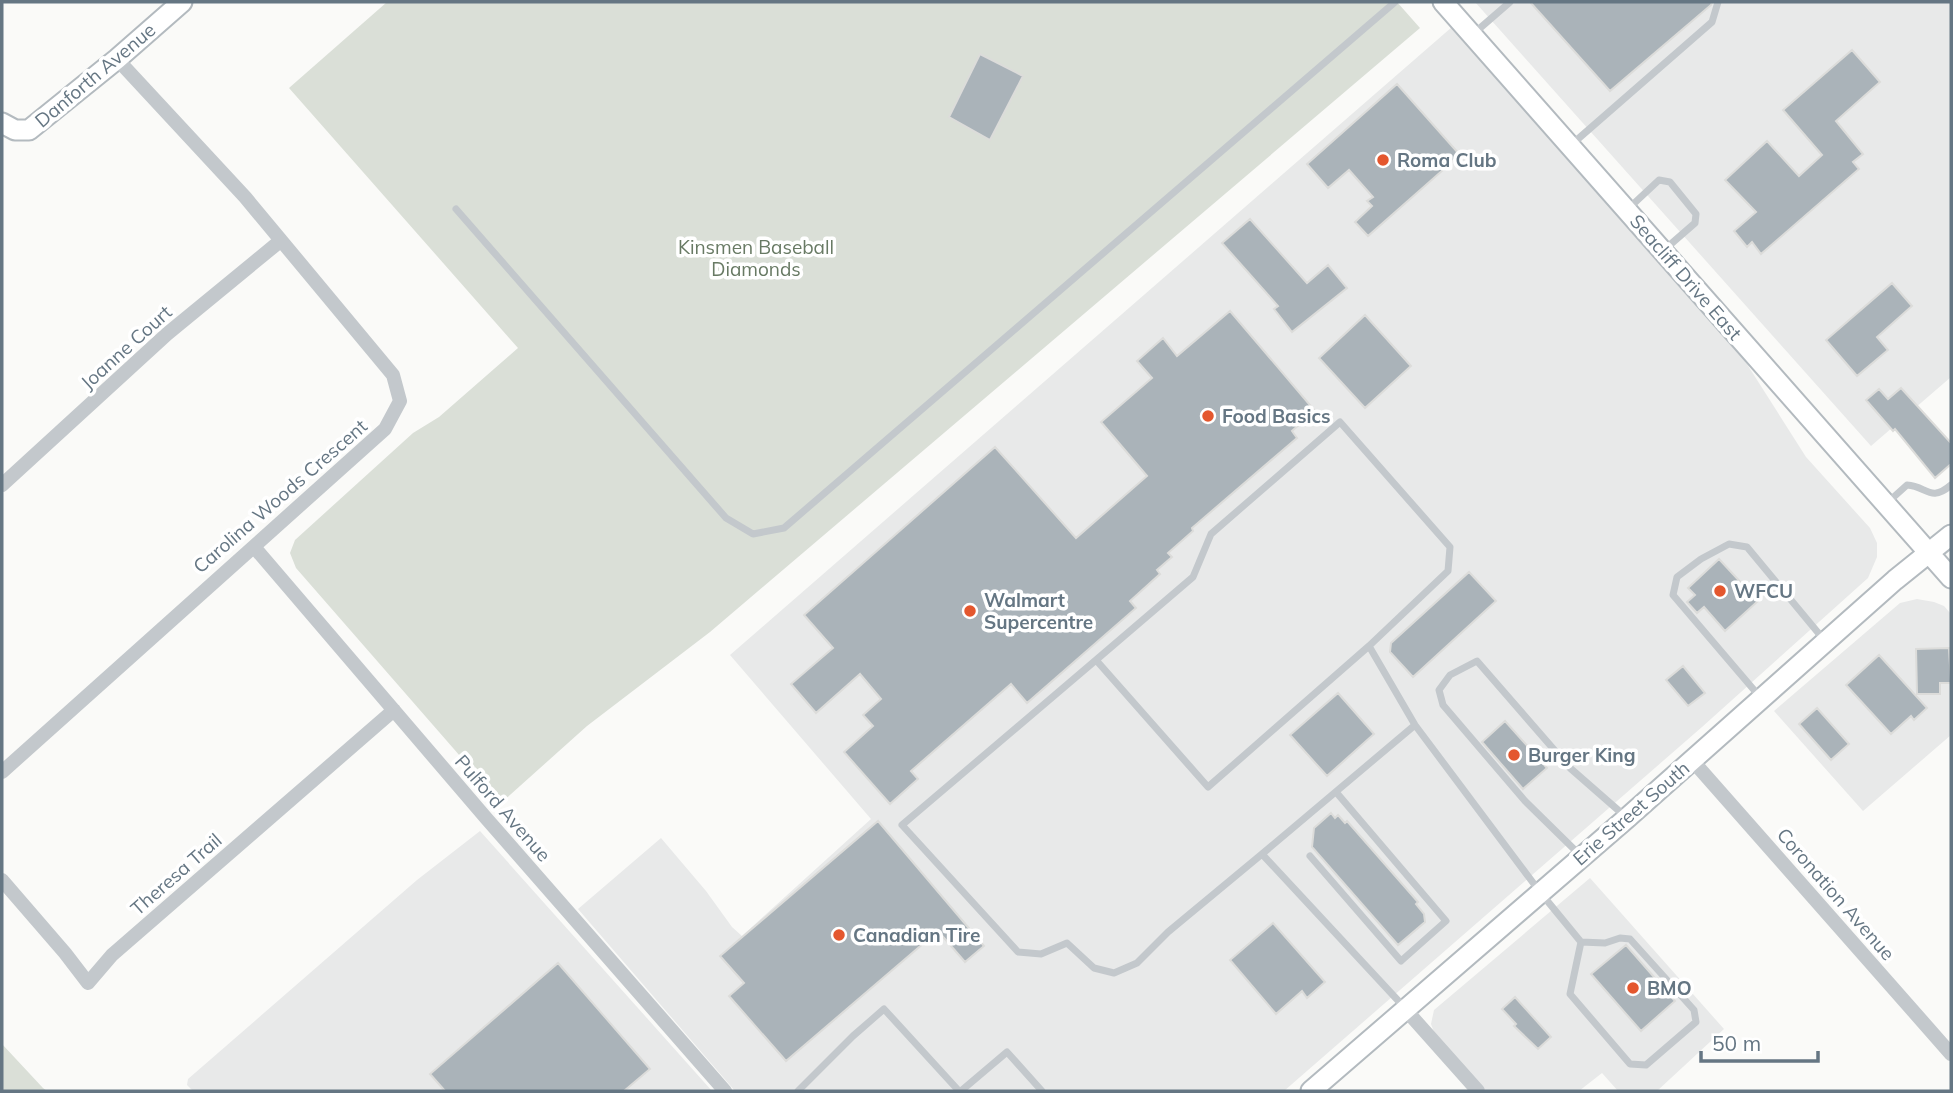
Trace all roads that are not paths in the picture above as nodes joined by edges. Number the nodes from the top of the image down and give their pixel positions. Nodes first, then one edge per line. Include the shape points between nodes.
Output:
1 (182, 2) edge
2 (1395, 2) edge
3 (1443, 2) edge
4 (1510, 2) edge
5 (1718, 2) edge
6 (1472, 36) junction
7 (117, 60) junction
8 (2, 124) edge
9 (1571, 146) junction
10 (456, 209) dead end
11 (1627, 210) junction
12 (279, 242) junction
13 (1664, 251) junction
14 (2, 485) edge
15 (1951, 485) edge
16 (1887, 503) junction
17 (1951, 535) edge
18 (255, 548) junction
19 (1929, 552) junction
20 (1951, 578) edge
21 (1825, 641) junction
22 (1369, 646) junction
23 (1096, 660) junction
24 (1760, 698) junction
25 (394, 710) junction
26 (1415, 725) junction
27 (1692, 760) junction
28 (2, 772) edge
29 (1336, 792) junction
30 (1627, 818) junction
31 (1262, 853) junction
32 (1310, 856) dead end
33 (1581, 856) junction
34 (2, 880) edge
35 (1540, 892) junction
36 (1581, 942) junction
37 (1405, 1009) junction
38 (1951, 1054) edge
39 (1320, 1088) edge
40 (725, 1091) edge
41 (797, 1091) edge
42 (960, 1091) edge
43 (1042, 1091) edge
44 (1478, 1091) edge

1 - 7 main road, Danforth Avenue
2 - 10 lane via 784,528 752,534 726,518
3 - 6 main road, Seacliff Drive East
4 - 6 lane
5 - 9 lane via 1712,22
6 - 9 main road, Seacliff Drive East
7 - 8 main road, Danforth Avenue via 29,130
7 - 12 street, Carolina Woods Crescent via 245,197
9 - 11 main road, Seacliff Drive East
11 - 13 main road, Seacliff Drive East
11 - 13 lane via 1659,180 1670,182 1696,214 1695,223
12 - 14 street, Joanne Court via 167,334
12 - 18 street, Carolina Woods Crescent via 393,375 400,401 385,429
13 - 16 main road, Seacliff Drive East
15 - 16 lane via 1942,493 1931,494 1907,485
16 - 19 main road, Seacliff Drive East
17 - 19 main road, Erie Street South
18 - 25 street, Pulford Avenue
18 - 28 street, Carolina Woods Crescent
19 - 20 main road, Seacliff Drive East
19 - 21 main road, Erie Street South
21 - 24 main road, Erie Street South
21 - 24 lane via 1747,547 1729,544 1677,578 1673,595
22 - 23 lane via 1208,787
22 - 23 lane via 1448,571 1450,547 1340,422 1211,534 1193,577
22 - 26 lane
23 - 31 lane via 902,825 1018,953 1041,954 1067,943 1094,968 1114,973 1137,962
24 - 27 main road, Erie Street South
25 - 34 street, Theresa Trail via 112,955 88,982
25 - 40 street, Pulford Avenue
26 - 29 lane
26 - 35 lane
27 - 30 main road, Erie Street South
27 - 38 street, Coronation Avenue
29 - 31 lane
29 - 32 lane via 1446,921 1401,961
30 - 33 main road, Erie Street South
30 - 33 lane via 1570,768 1477,661 1450,675 1439,690 1443,705 1504,777
31 - 37 lane
33 - 35 main road, Erie Street South
35 - 36 lane
35 - 37 main road, Erie Street South
36 - 36 lane via 1570,994 1630,1063 1646,1065 1696,1022 1694,1010 1630,939
37 - 39 main road, Erie Street South
37 - 44 street
41 - 42 lane via 884,1009
42 - 43 lane via 1007,1052

